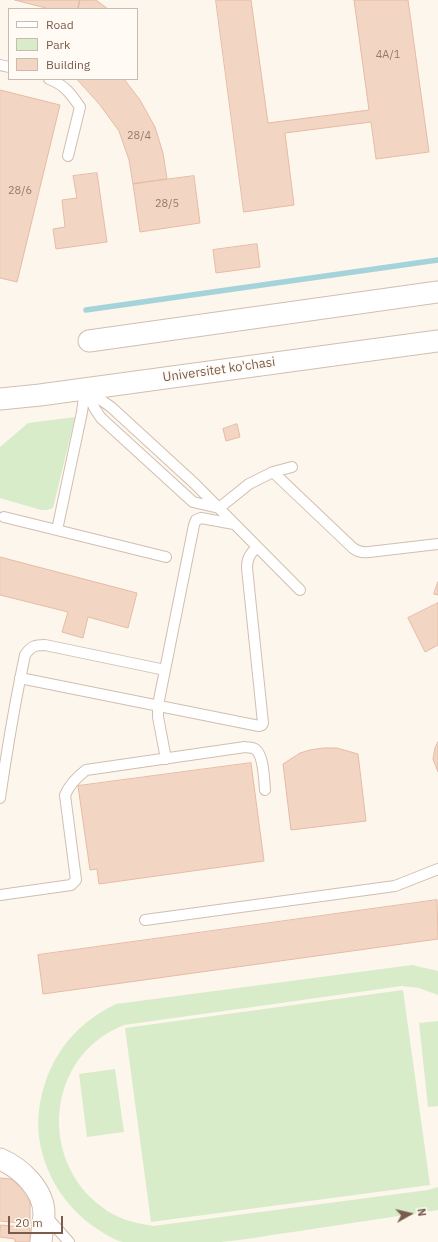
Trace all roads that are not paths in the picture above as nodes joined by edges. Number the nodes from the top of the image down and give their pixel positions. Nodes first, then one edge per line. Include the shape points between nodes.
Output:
1 (52, 80) edge
2 (68, 156) dead end
3 (438, 292) edge
4 (89, 341) dead end
5 (438, 341) edge
6 (85, 389) junction
7 (0, 399) edge
8 (292, 467) dead end
9 (273, 472) junction
10 (218, 508) junction
11 (4, 516) dead end
12 (234, 524) junction
13 (57, 530) junction
14 (438, 544) edge
15 (257, 547) junction
16 (166, 558) dead end
17 (300, 590) dead end
18 (164, 670) junction
19 (20, 678) junction
20 (158, 705) junction
21 (166, 759) junction
22 (265, 790) dead end
23 (0, 798) edge
24 (438, 869) edge
25 (0, 895) edge
26 (146, 920) dead end
27 (0, 1159) edge
28 (44, 1213) junction
29 (41, 1242) edge
30 (69, 1242) edge

1 - 2 lane via 60,83 80,107
3 - 4 street
5 - 6 street, Universitet ko'chasi
6 - 7 street, Universitet ko'chasi
6 - 10 lane via 112,407
6 - 10 lane via 101,418 193,502
6 - 13 lane
8 - 9 lane
9 - 10 lane via 249,484
9 - 14 lane via 353,548 362,553
10 - 12 lane
11 - 13 lane
12 - 15 lane
12 - 18 lane via 201,518 196,520
13 - 16 lane
15 - 17 lane
15 - 20 lane via 248,556 247,568 262,725
18 - 19 lane via 35,645 25,655
18 - 20 lane
19 - 20 lane
19 - 23 lane
20 - 21 lane
21 - 22 lane via 245,747 254,748 262,762
21 - 25 lane via 91,769 80,774 65,795 76,880 71,885
24 - 26 lane via 395,886
27 - 28 street via 32,1182 40,1196
28 - 29 street
28 - 30 lane

